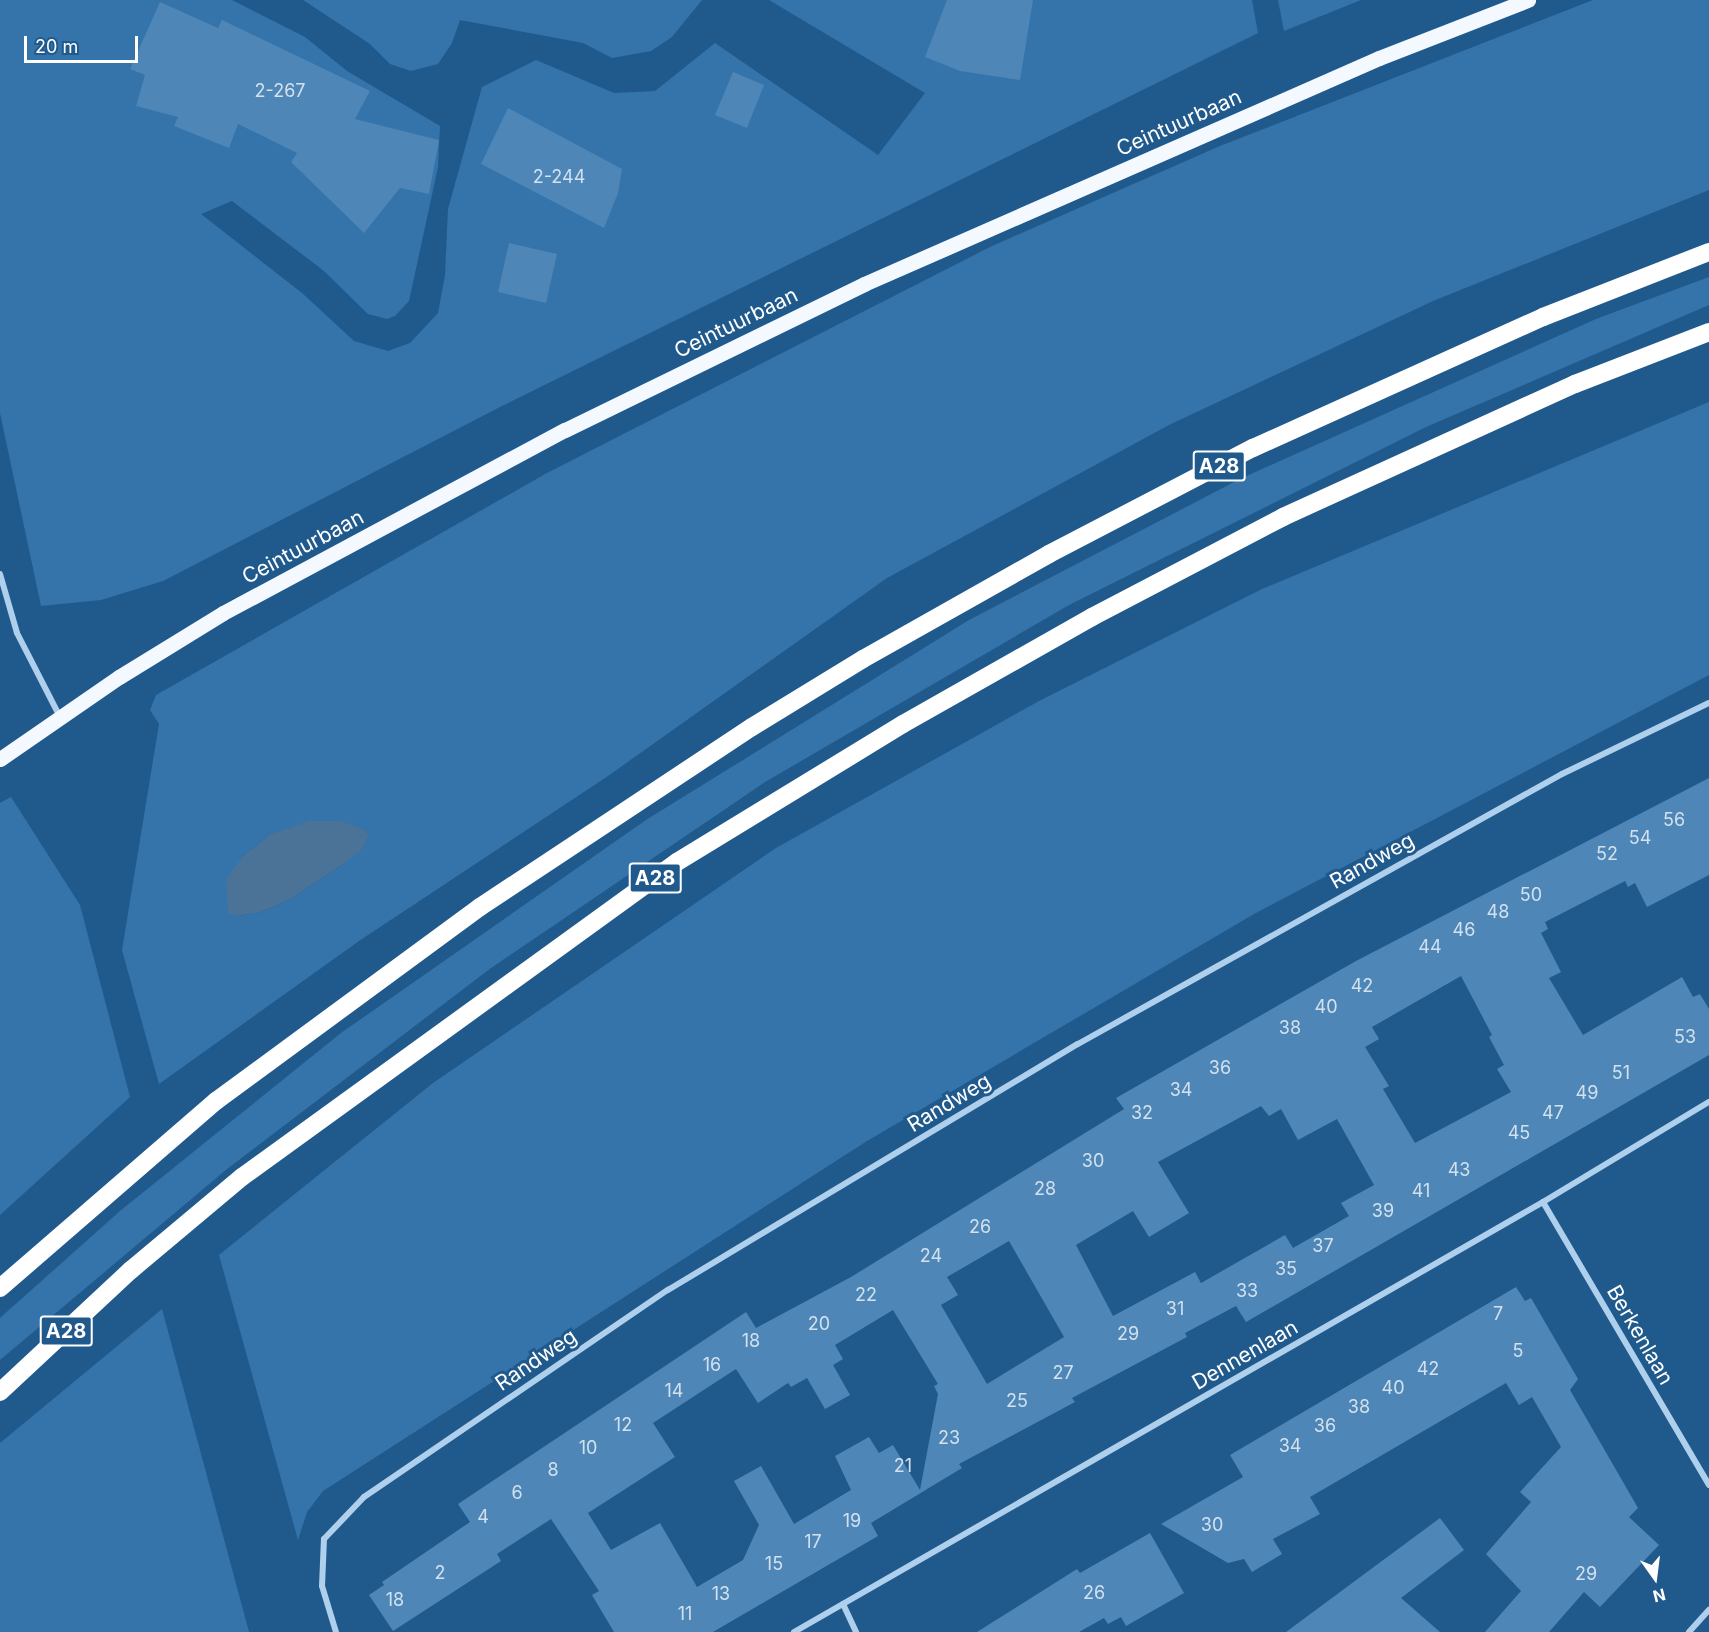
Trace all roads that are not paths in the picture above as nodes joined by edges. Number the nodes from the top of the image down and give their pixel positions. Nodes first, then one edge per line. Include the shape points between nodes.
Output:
1 (1528, 0) edge
2 (1709, 252) edge
3 (1709, 332) edge
4 (0, 574) edge
5 (1709, 704) edge
6 (60, 718) junction
7 (0, 759) edge
8 (1709, 1102) edge
9 (1543, 1202) junction
10 (0, 1288) edge
11 (0, 1392) edge
12 (1709, 1485) edge
13 (843, 1604) junction
14 (1709, 1610) edge
15 (336, 1632) edge
16 (794, 1632) edge
17 (856, 1632) edge
18 (1689, 1632) edge

1 - 6 main road, Ceintuurbaan via 1379,58 941,250 704,362 565,430 223,613
2 - 10 highway, A28 via 1543,317 1253,448 987,589 752,727 480,907 216,1101
3 - 11 highway, A28 via 1575,384 1283,517 1092,616 903,724 677,862 242,1177 131,1270
4 - 6 street via 16,633
5 - 15 street, Randweg via 1562,774 1078,1044 668,1290 364,1497 324,1539 322,1586
6 - 7 main road, Ceintuurbaan
8 - 9 street, Dennenlaan
9 - 12 street, Berkenlaan
9 - 13 street, Dennenlaan
13 - 16 street, Dennenlaan
13 - 17 street
14 - 18 street

